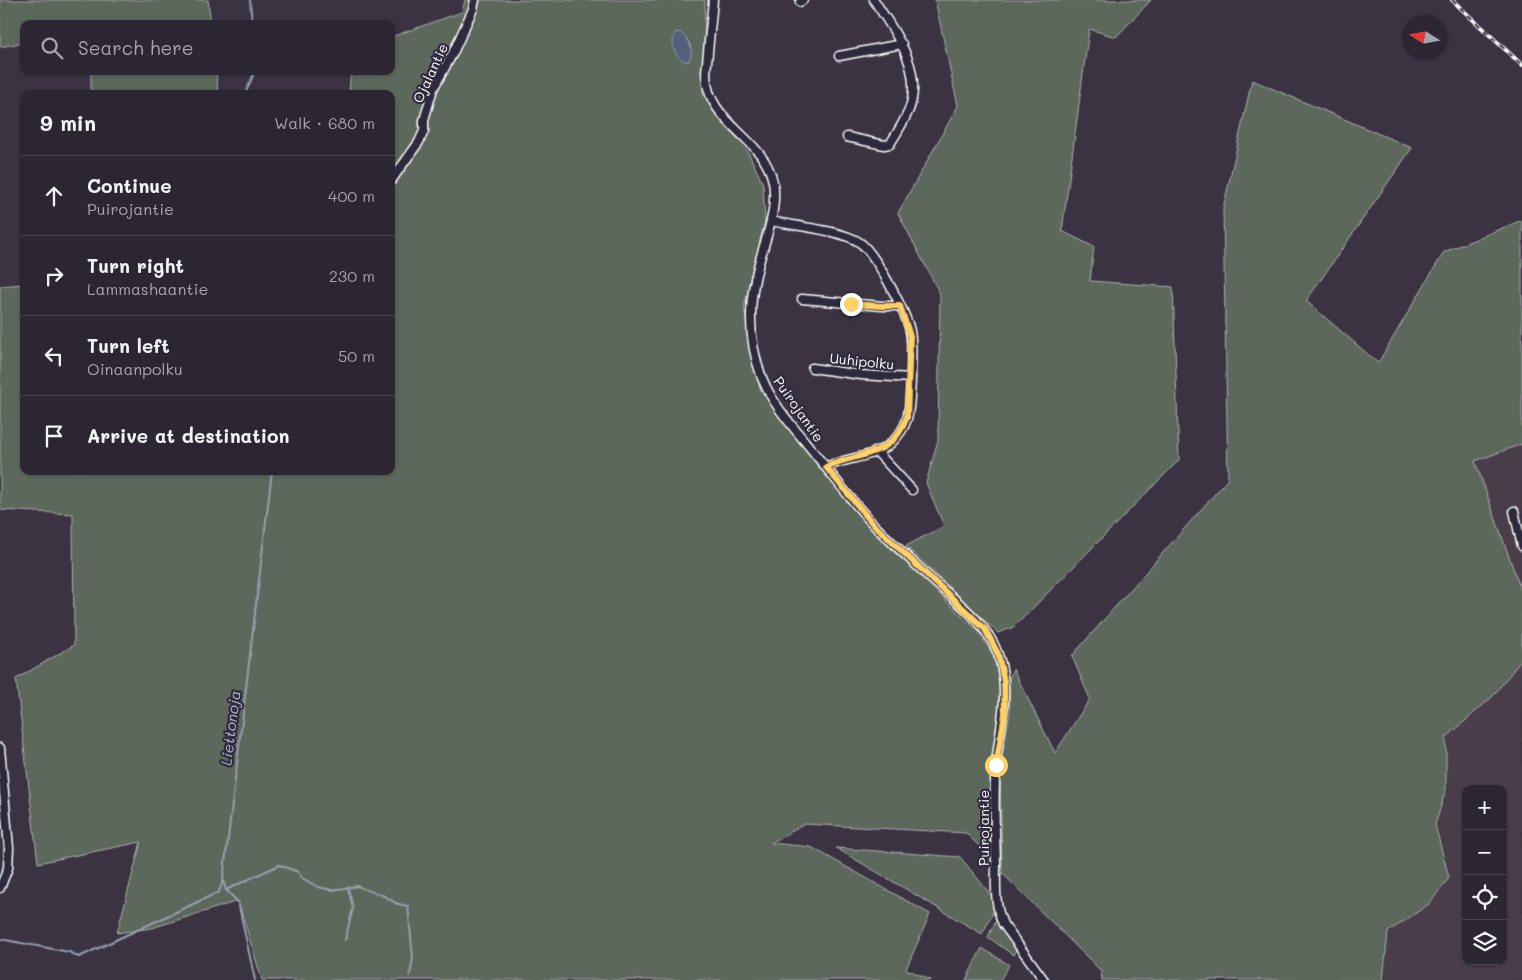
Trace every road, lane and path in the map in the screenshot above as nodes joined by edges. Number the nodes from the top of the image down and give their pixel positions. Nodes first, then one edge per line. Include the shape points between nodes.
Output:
1 (475, 0) edge
2 (713, 0) edge
3 (874, 0) edge
4 (902, 44) junction
5 (839, 56) dead end
6 (847, 137) dead end
7 (395, 175) edge
8 (770, 221) junction
9 (802, 299) dead end
10 (900, 306) junction
11 (812, 368) dead end
12 (910, 378) junction
13 (876, 451) junction
14 (826, 467) junction
15 (912, 490) dead end
16 (1514, 511) dead end
17 (1522, 546) edge
18 (0, 748) edge
19 (0, 888) edge
20 (1044, 980) edge

1 - 7 street, Ojalantie via 453,53 433,89 419,142
2 - 8 street, Puirojantie via 706,85 719,113 749,141 768,169 774,198
3 - 4 street
4 - 5 street
4 - 6 street via 913,84 908,110 896,134 890,144 884,145
8 - 10 street via 844,235 860,243 876,262
8 - 14 street, Puirojantie via 752,291 750,319 758,362 772,398
9 - 10 street
10 - 12 street via 910,336
11 - 12 street, Uuhipolku
12 - 13 street via 908,412 903,429 889,445
13 - 14 street
13 - 15 street
14 - 20 street, Puirojantie via 873,524 985,629 998,654 1004,681 1005,714 996,765 994,809 997,904 1003,924
16 - 17 street
18 - 19 street via 9,848 8,868

